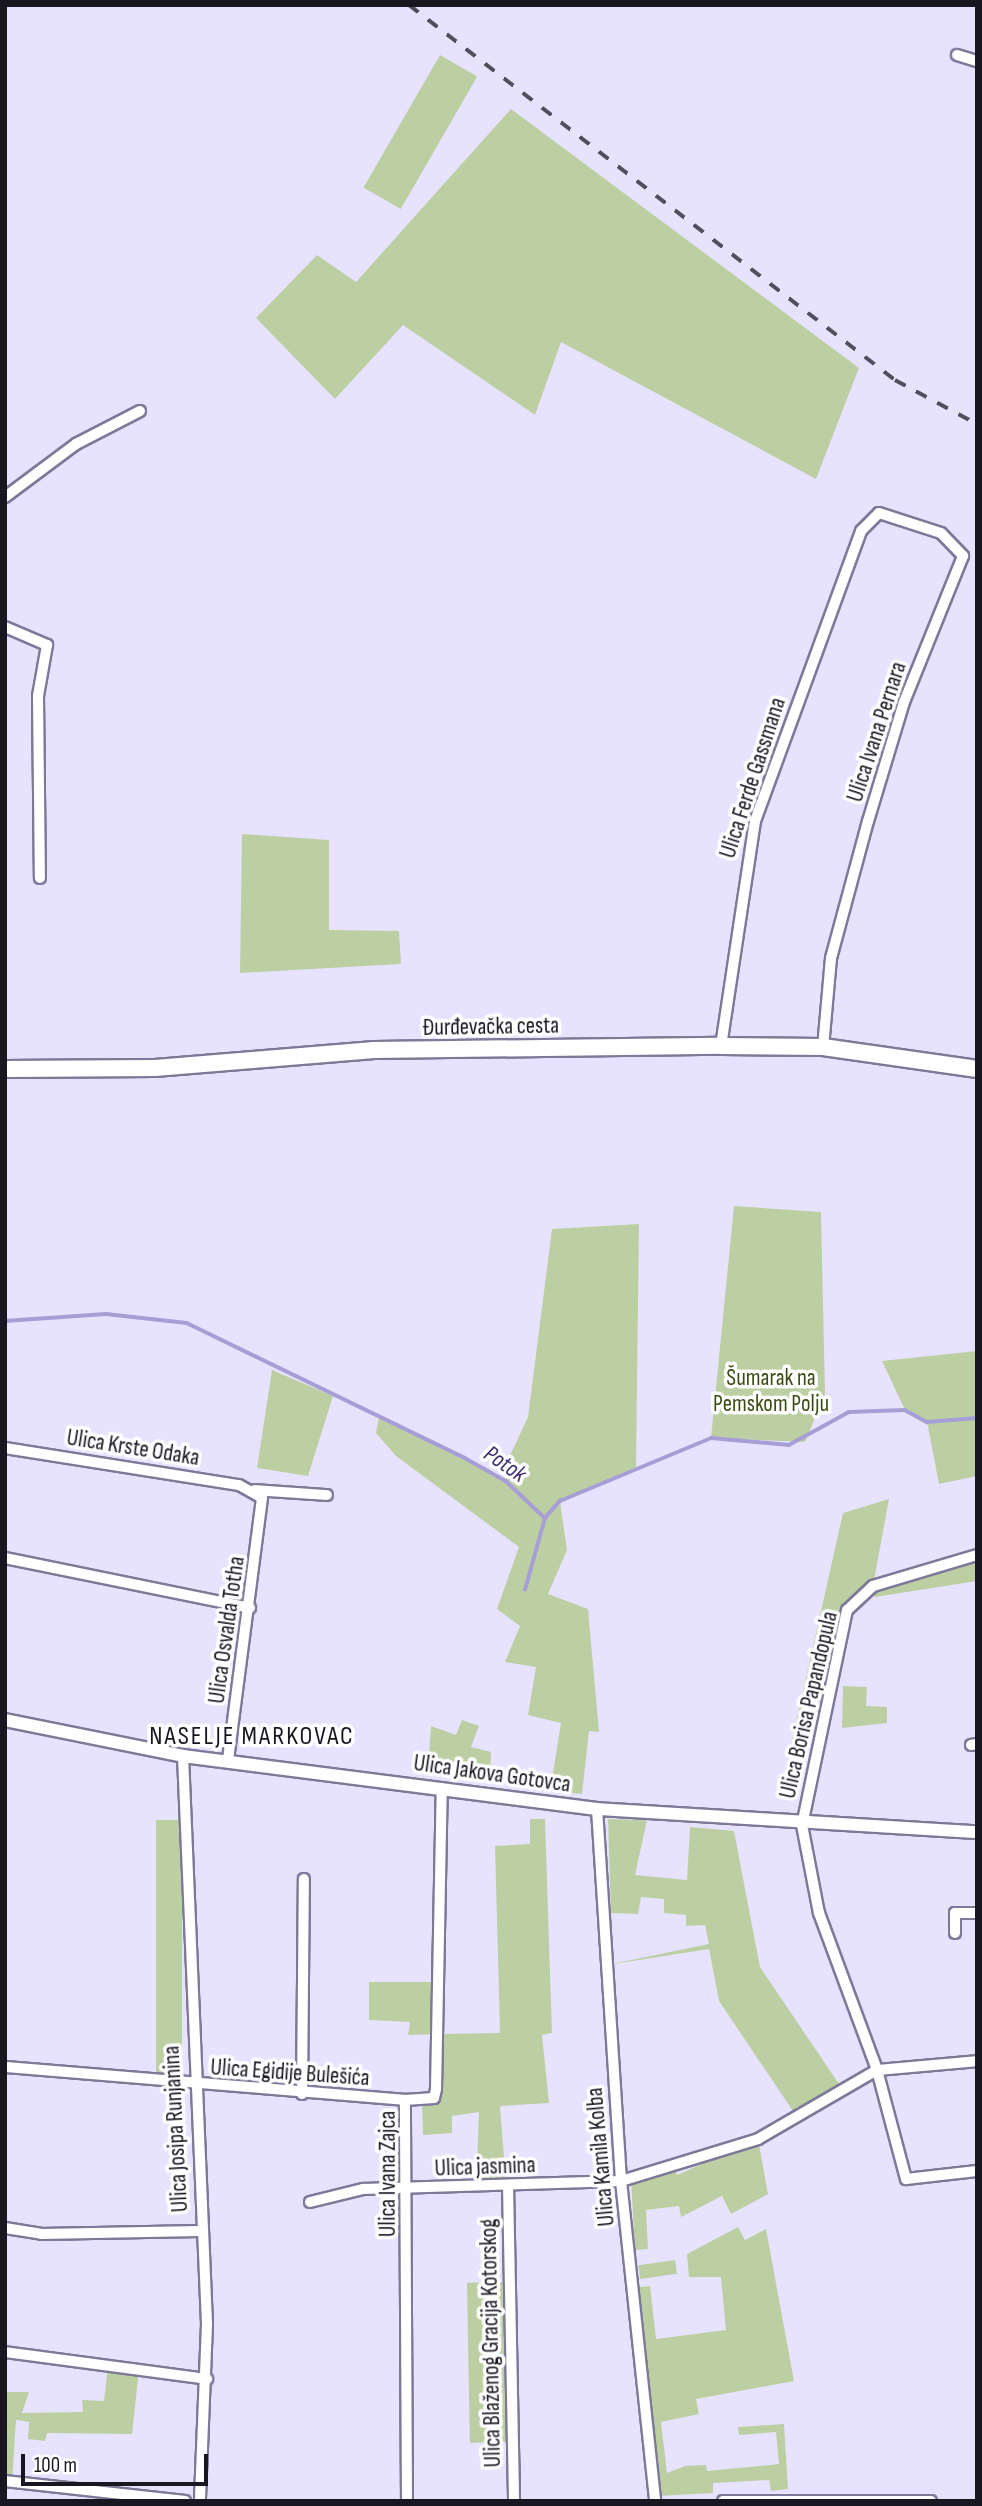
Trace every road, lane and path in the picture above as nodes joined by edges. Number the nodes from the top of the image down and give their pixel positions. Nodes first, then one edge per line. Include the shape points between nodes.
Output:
1 (957, 55) dead end
2 (977, 61) edge
3 (140, 411) dead end
4 (5, 497) edge
5 (860, 531) joint
6 (5, 627) edge
7 (40, 878) dead end
8 (721, 1046) junction
9 (823, 1047) junction
10 (5, 1069) edge
11 (977, 1069) edge
12 (5, 1448) edge
13 (255, 1490) junction
14 (327, 1495) dead end
15 (977, 1555) edge
16 (5, 1558) edge
17 (250, 1608) junction
18 (5, 1720) edge
19 (183, 1756) junction
20 (228, 1759) junction
21 (442, 1788) junction
22 (597, 1809) junction
23 (802, 1825) junction
24 (977, 1832) edge
25 (304, 1879) dead end
26 (977, 1913) edge
27 (955, 1933) dead end
28 (977, 2061) edge
29 (5, 2067) edge
30 (877, 2070) junction
31 (192, 2086) junction
32 (302, 2094) junction
33 (405, 2101) junction
34 (977, 2171) edge
35 (621, 2181) junction
36 (508, 2185) junction
37 (408, 2189) junction
38 (310, 2202) dead end
39 (5, 2228) edge
40 (200, 2231) junction
41 (5, 2352) edge
42 (207, 2379) junction
43 (5, 2481) edge
44 (186, 2501) edge
45 (201, 2501) edge
46 (407, 2501) edge
47 (513, 2501) edge
48 (655, 2501) edge
49 (723, 2501) edge
50 (930, 2501) edge

1 - 2 street
3 - 4 street via 76,444
5 - 8 street, Ulica Ferde Gassmana via 755,821
5 - 9 street, Ulica Ivana Pernara via 879,513 941,533 963,556 904,702 868,821 831,958
6 - 7 street via 47,645 38,696
8 - 9 main road, Đurđevačka cesta
8 - 10 main road, Đurđevačka cesta via 374,1050 155,1068
9 - 11 main road, Đurđevačka cesta
12 - 13 street, Ulica Krste Odaka
13 - 14 street, Ulica Krste Odaka
13 - 17 street, Ulica Osvalda Totha via 265,1507
15 - 23 street, Ulica Borisa Papandopula via 873,1586 847,1610
16 - 17 street
17 - 20 street, Ulica Osvalda Totha
18 - 19 street, Ulica Jakova Gotovca
19 - 20 street, Ulica Jakova Gotovca
19 - 31 street, Ulica Josipa Runjanina
20 - 21 street, Ulica Jakova Gotovca
21 - 22 street, Ulica Jakova Gotovca
21 - 33 street, Ulica Ivana Zajca via 436,2090 434,2098
22 - 23 street, Ulica Jakova Gotovca
22 - 35 street, Ulica Kamila Kolba
23 - 24 street, Ulica Jakova Gotovca
23 - 30 street via 819,1913
25 - 32 street
26 - 27 street via 955,1913
28 - 30 street
29 - 31 street, Ulica Egidije Bulešića
30 - 34 street via 906,2179
30 - 35 street, Ulica jasmina via 758,2140
31 - 32 street, Ulica Egidije Bulešića
31 - 40 street, Ulica Josipa Runjanina
32 - 33 street, Ulica Egidije Bulešića
33 - 37 street, Ulica Ivana Zajca
35 - 36 street, Ulica jasmina
35 - 48 street, Ulica Kamila Kolba
36 - 37 street, Ulica jasmina
36 - 47 street, Ulica Blaženog Gracija Kotorskog
37 - 38 street, Ulica jasmina via 342,2191
37 - 46 street, Ulica Ivana Zajca
39 - 40 street via 41,2234
40 - 42 street, Ulica Josipa Runjanina
41 - 42 street
42 - 45 street, Ulica Josipa Runjanina
43 - 44 street
49 - 50 street

